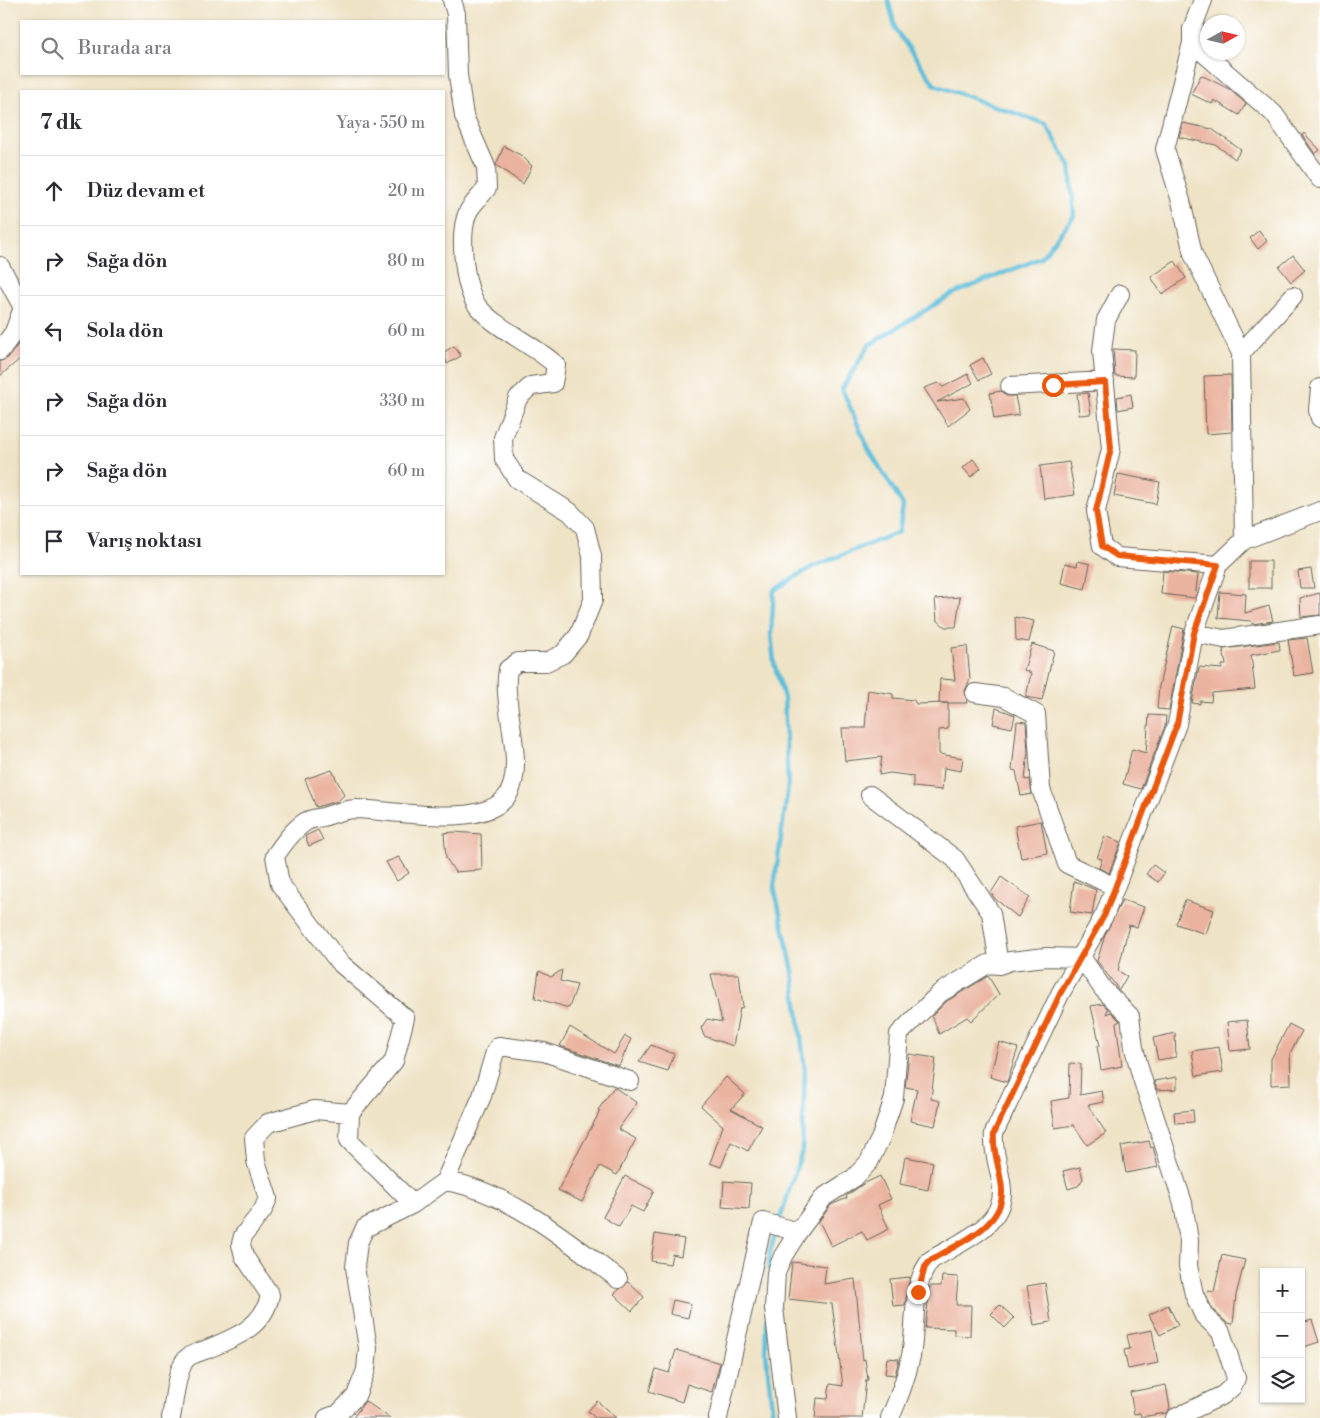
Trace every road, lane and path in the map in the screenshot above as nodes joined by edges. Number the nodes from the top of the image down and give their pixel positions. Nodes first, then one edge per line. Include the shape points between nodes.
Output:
1 (452, 0) edge
2 (1203, 0) edge
3 (1192, 43) junction
4 (1320, 179) edge
5 (0, 266) edge
6 (1120, 294) dead end
7 (1293, 296) dead end
8 (20, 302) edge
9 (20, 316) edge
10 (0, 351) edge
11 (1241, 353) junction
12 (1105, 382) junction
13 (1010, 386) dead end
14 (1320, 388) edge
15 (1320, 418) edge
16 (1320, 511) edge
17 (1244, 540) junction
18 (1218, 565) junction
19 (1320, 625) edge
20 (1194, 633) junction
21 (975, 693) dead end
22 (870, 795) dead end
23 (1115, 887) junction
24 (1082, 958) junction
25 (999, 965) junction
26 (630, 1081) dead end
27 (350, 1113) junction
28 (445, 1181) junction
29 (413, 1204) junction
30 (798, 1232) junction
31 (618, 1279) dead end
32 (171, 1418) edge
33 (327, 1418) edge
34 (718, 1418) edge
35 (787, 1418) edge
36 (890, 1418) edge
37 (1175, 1418) edge

1 - 27 street via 456,14 458,75 464,116 486,167 487,188 468,213 463,240 468,279 479,308 556,365 553,383 531,386 518,398 504,438 504,459 518,479 570,512 585,528 592,556 593,600 579,635 563,654 546,662 518,662 508,669 505,684 516,768 509,792 501,802 489,810 464,815 395,814 354,809 306,821 283,842 275,856 280,884 339,962 405,1018 394,1061
2 - 3 street via 1192,29
3 - 4 street via 1274,114
3 - 11 street via 1165,149 1193,254
5 - 8 street
6 - 12 street via 1106,320 1102,351
7 - 11 street
9 - 10 street via 14,332
11 - 17 street
12 - 13 street
12 - 18 street via 1111,448 1096,511 1102,546 1117,556
14 - 15 street
16 - 17 street
17 - 18 street
18 - 20 street
19 - 20 street via 1224,639
20 - 23 street via 1177,724
21 - 23 street via 1004,697 1036,714 1041,790 1067,864
22 - 25 street via 955,859 991,913
23 - 24 street
24 - 25 street via 1046,957
24 - 36 street via 1060,994 994,1133 994,1154 1002,1191 997,1214 988,1224 925,1267 918,1292 911,1355 900,1396
24 - 37 street via 1103,989 1130,1016 1141,1075 1183,1203 1189,1241 1188,1266 1194,1294 1204,1316 1221,1332 1236,1378 1232,1387 1223,1394
25 - 30 street via 988,964 940,993 900,1034 894,1098 869,1162 854,1178 824,1197
26 - 28 street via 544,1052 498,1046 482,1096
27 - 29 street via 348,1140
27 - 32 street via 315,1110 268,1123 254,1138 256,1161 268,1198 241,1244 244,1256 270,1295 268,1305 252,1327 235,1338 187,1358 180,1371
28 - 29 street
28 - 31 street via 471,1187 516,1208
29 - 33 street via 365,1228 358,1243 355,1267 368,1348 366,1370 356,1396 338,1414
30 - 34 street via 764,1222
30 - 35 street via 783,1256 774,1288

